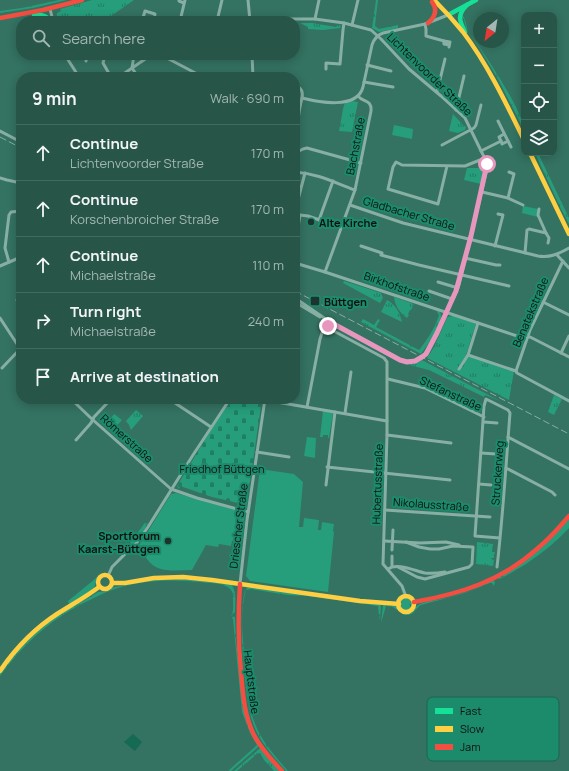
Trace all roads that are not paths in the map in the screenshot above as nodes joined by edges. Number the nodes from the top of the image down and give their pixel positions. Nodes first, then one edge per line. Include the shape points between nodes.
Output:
1 (82, 0) edge
2 (179, 0) edge
3 (222, 0) edge
4 (248, 0) edge
5 (319, 0) edge
6 (358, 0) edge
7 (432, 0) edge
8 (476, 0) edge
9 (185, 1) edge
10 (467, 5) junction
11 (50, 9) junction
12 (27, 14) junction
13 (448, 15) junction
14 (45, 16) edge
15 (51, 16) edge
16 (181, 16) edge
17 (218, 16) edge
18 (250, 16) edge
19 (0, 18) edge
20 (300, 19) edge
21 (315, 19) junction
22 (344, 23) junction
23 (427, 23) junction
24 (352, 25) junction
25 (377, 36) junction
26 (467, 37) junction
27 (449, 46) dead end
28 (445, 59) dead end
29 (68, 60) edge
30 (104, 60) edge
31 (133, 60) edge
32 (144, 60) edge
33 (170, 60) edge
34 (252, 60) edge
35 (367, 66) junction
36 (132, 68) junction
37 (326, 69) dead end
38 (392, 71) dead end
39 (76, 72) edge
40 (108, 72) edge
41 (126, 72) edge
42 (135, 72) edge
43 (193, 72) edge
44 (253, 72) edge
45 (464, 76) dead end
46 (364, 82) junction
47 (393, 87) dead end
48 (300, 89) edge
49 (437, 92) junction
50 (358, 96) junction
51 (302, 98) junction
52 (300, 104) edge
53 (481, 105) dead end
54 (456, 110) junction
55 (498, 121) dead end
56 (471, 130) junction
57 (0, 131) edge
58 (504, 134) junction
59 (521, 134) edge
60 (16, 139) edge
61 (501, 141) junction
62 (508, 141) junction
63 (442, 144) dead end
64 (511, 147) dead end
65 (300, 150) edge
66 (481, 151) junction
67 (531, 156) edge
68 (485, 158) junction
69 (361, 163) junction
70 (447, 166) junction
71 (300, 172) edge
72 (509, 172) dead end
73 (305, 173) junction
74 (0, 178) edge
75 (333, 181) junction
76 (16, 182) edge
77 (355, 190) junction
78 (482, 192) junction
79 (300, 193) edge
80 (508, 198) junction
81 (350, 205) junction
82 (524, 205) dead end
83 (539, 209) dead end
84 (16, 212) edge
85 (498, 214) dead end
86 (300, 216) edge
87 (319, 220) junction
88 (542, 223) junction
89 (342, 227) junction
90 (540, 231) junction
91 (546, 233) junction
92 (569, 234) edge
93 (470, 240) junction
94 (548, 243) dead end
95 (361, 246) dead end
96 (495, 246) junction
97 (569, 248) edge
98 (525, 253) junction
99 (557, 255) junction
100 (465, 258) junction
101 (16, 259) edge
102 (563, 261) junction
103 (9, 262) junction
104 (300, 264) edge
105 (500, 265) dead end
106 (0, 266) edge
107 (569, 268) edge
108 (325, 272) junction
109 (462, 274) junction
110 (438, 282) dead end
111 (509, 286) dead end
112 (458, 288) junction
113 (429, 291) dead end
114 (452, 299) junction
115 (300, 301) edge
116 (543, 302) junction
117 (300, 305) edge
118 (447, 312) junction
119 (569, 315) edge
120 (0, 318) edge
121 (325, 319) junction
122 (478, 323) junction
123 (329, 324) junction
124 (569, 336) edge
125 (527, 337) junction
126 (16, 342) edge
127 (561, 352) junction
128 (16, 354) edge
129 (468, 355) junction
130 (569, 357) edge
131 (2, 368) dead end
132 (459, 369) dead end
133 (516, 370) junction
134 (352, 372) dead end
135 (388, 379) junction
136 (569, 401) edge
137 (76, 404) edge
138 (106, 404) edge
139 (176, 404) edge
140 (227, 404) edge
141 (264, 404) edge
142 (291, 404) edge
143 (307, 407) junction
144 (335, 412) junction
145 (345, 413) junction
146 (484, 418) junction
147 (93, 420) junction
148 (387, 420) junction
149 (484, 422) junction
150 (497, 423) dead end
151 (211, 427) junction
152 (387, 435) junction
153 (508, 437) junction
154 (76, 440) dead end
155 (451, 443) dead end
156 (257, 452) junction
157 (481, 453) junction
158 (496, 454) dead end
159 (289, 457) dead end
160 (328, 467) junction
161 (506, 468) junction
162 (569, 469) edge
163 (386, 474) junction
164 (450, 480) dead end
165 (478, 484) junction
166 (326, 485) dead end
167 (491, 485) dead end
168 (171, 490) junction
169 (555, 495) dead end
170 (385, 511) junction
171 (248, 512) junction
172 (380, 513) dead end
173 (569, 516) edge
174 (476, 517) junction
175 (490, 518) dead end
176 (393, 530) dead end
177 (500, 538) junction
178 (384, 541) junction
179 (392, 541) junction
180 (406, 542) junction
181 (465, 546) junction
182 (392, 550) dead end
183 (392, 556) dead end
184 (392, 566) junction
185 (398, 567) junction
186 (497, 567) dead end
187 (388, 569) junction
188 (451, 571) junction
189 (108, 576) junction
190 (112, 583) junction
191 (240, 584) junction
192 (99, 587) junction
193 (406, 597) junction
194 (414, 602) junction
195 (399, 604) junction
196 (0, 671) edge
197 (282, 771) edge

1 - 11 main road
2 - 9 street
3 - 17 street
4 - 18 street
5 - 21 street
6 - 24 street
7 - 13 main road
7 - 23 main road via 436,12 434,18
8 - 10 main road
9 - 16 street
10 - 13 main road
10 - 26 main road via 461,12 460,20
11 - 12 main road
11 - 15 street
12 - 14 main road
12 - 19 main road
13 - 23 street
13 - 26 main road
20 - 21 street, Lichtenvoorder Straße
21 - 22 street, Lichtenvoorder Straße
22 - 24 street, Lichtenvoorder Straße
22 - 37 street via 340,64 326,63
23 - 25 street
23 - 27 street via 426,36 450,42
24 - 25 street, Lichtenvoorder Straße via 371,30
25 - 35 street via 372,44
25 - 49 street, Lichtenvoorder Straße via 409,69
26 - 59 main road via 498,88
28 - 49 street
29 - 39 street
30 - 40 street
31 - 36 street
32 - 36 street
33 - 43 street
34 - 44 street
35 - 38 street
35 - 46 street
36 - 41 street
36 - 42 street
45 - 54 street
46 - 47 street
46 - 50 street via 362,92
48 - 51 street via 303,92
49 - 54 street, Lichtenvoorder Straße
50 - 51 street via 338,103
50 - 69 street, Bachstraße via 372,108
51 - 52 street
53 - 56 street via 476,125
54 - 56 street, Lichtenvoorder Straße via 467,121
55 - 58 street
56 - 63 street
56 - 66 street, Lichtenvoorder Straße
57 - 60 street
58 - 61 street via 499,137
58 - 62 street
61 - 62 street via 502,144
61 - 66 street
62 - 64 street
65 - 69 street via 307,148
66 - 68 street, Lichtenvoorder Straße
67 - 92 main road
68 - 70 street via 467,166
68 - 78 street, Lichtenvoorder Straße via 488,166
69 - 77 street, Bachstraße
70 - 70 street via 402,165 396,162 388,189 438,204
71 - 73 street
72 - 80 street via 514,174
73 - 75 street
73 - 79 street
74 - 76 street
75 - 77 street
75 - 87 street
77 - 81 street, Bachstraße
78 - 80 street
78 - 93 street, Lichtenvoorder Straße
80 - 82 street
81 - 89 street, Bachstraße
81 - 93 street, Gladbacher Straße via 402,223
83 - 88 street via 538,215
84 - 103 street via 9,215 5,248
85 - 96 street via 503,215
86 - 87 street
87 - 89 street
88 - 90 street
88 - 91 street
89 - 108 street, Bachstraße
90 - 91 street
90 - 98 street via 527,230
91 - 94 street
93 - 96 street, Gladbacher Straße
93 - 100 street, Lichtenvoorder Straße
95 - 109 street via 419,266
96 - 98 street, Gladbacher Straße
97 - 99 street, Gladbacher Straße
98 - 99 street, Gladbacher Straße via 544,257
99 - 102 street
100 - 105 street
100 - 109 street, Lichtenvoorder Straße
101 - 103 street
102 - 107 street
102 - 116 street, Benatekstraße
103 - 106 street
104 - 108 street, Birkhofstraße
108 - 118 street, Birkhofstraße
109 - 111 street
109 - 112 street, Lichtenvoorder Straße
110 - 112 street
112 - 114 street, Lichtenvoorder Straße
113 - 114 street
114 - 118 street, Lichtenvoorder Straße
115 - 121 street
116 - 119 street
116 - 125 street, Benatekstraße
117 - 121 street
118 - 122 street, Birkhofstraße
118 - 123 street, Lichtenvoorder Straße via 426,354 420,359 410,361 397,359
120 - 126 street
121 - 123 street
122 - 125 street, Birkhofstraße
122 - 129 street
123 - 135 street, Hubertusstraße via 330,329 387,360
123 - 143 street via 323,330 320,339
124 - 127 street
125 - 127 street, Birkhofstraße
125 - 133 street, Benatekstraße
127 - 130 street, Birkhofstraße
128 - 131 street
129 - 132 street
129 - 133 street
133 - 136 street via 517,373
134 - 145 street
135 - 146 street, Stefanstraße via 425,388
135 - 148 street, Hubertusstraße
137 - 147 street, Römerstraße
138 - 147 street
139 - 151 street
140 - 151 street
141 - 156 street, Driescher Straße
142 - 143 street
143 - 144 street
144 - 145 street
144 - 160 street
145 - 148 street
146 - 149 street
146 - 153 street, Struckerweg via 486,399 508,410
147 - 154 street
147 - 168 street, Römerstraße
148 - 152 street, Hubertusstraße
149 - 150 street
149 - 157 street
151 - 168 street
152 - 155 street
152 - 163 street, Hubertusstraße
153 - 161 street, Struckerweg
153 - 162 street
156 - 159 street
156 - 171 street, Driescher Straße
157 - 158 street
157 - 165 street
160 - 163 street
160 - 166 street
161 - 169 street
161 - 177 street, Struckerweg
163 - 164 street
163 - 170 street, Hubertusstraße
165 - 167 street
165 - 174 street
168 - 171 street
168 - 189 street via 133,548 112,567
170 - 172 street, Nikolausstraße
170 - 174 street, Nikolausstraße
170 - 178 street, Hubertusstraße
171 - 191 street, Driescher Straße
173 - 194 main road via 542,545 505,572 460,592
174 - 175 street, Nikolausstraße
174 - 177 street via 475,536
176 - 179 street, Hubertusstraße
177 - 186 street, Struckerweg
178 - 179 street
178 - 187 street, Hubertusstraße via 384,564
179 - 180 street
179 - 182 street, Hubertusstraße
180 - 181 street via 446,542
180 - 181 street via 430,549
181 - 188 street via 473,547 471,566
183 - 184 street
184 - 185 street
184 - 187 street
185 - 188 street via 426,573
185 - 188 street via 425,579
187 - 193 street, Hubertusstraße via 402,586
189 - 190 main road
189 - 192 main road via 103,575 99,578
190 - 191 main road via 177,577
190 - 192 main road via 107,590
191 - 195 main road
191 - 197 main road, Hauptstraße via 238,634 246,710 257,740
192 - 196 main road via 57,614 35,632
193 - 194 main road
193 - 195 main road via 402,598
194 - 195 main road via 413,608 407,612 400,609

